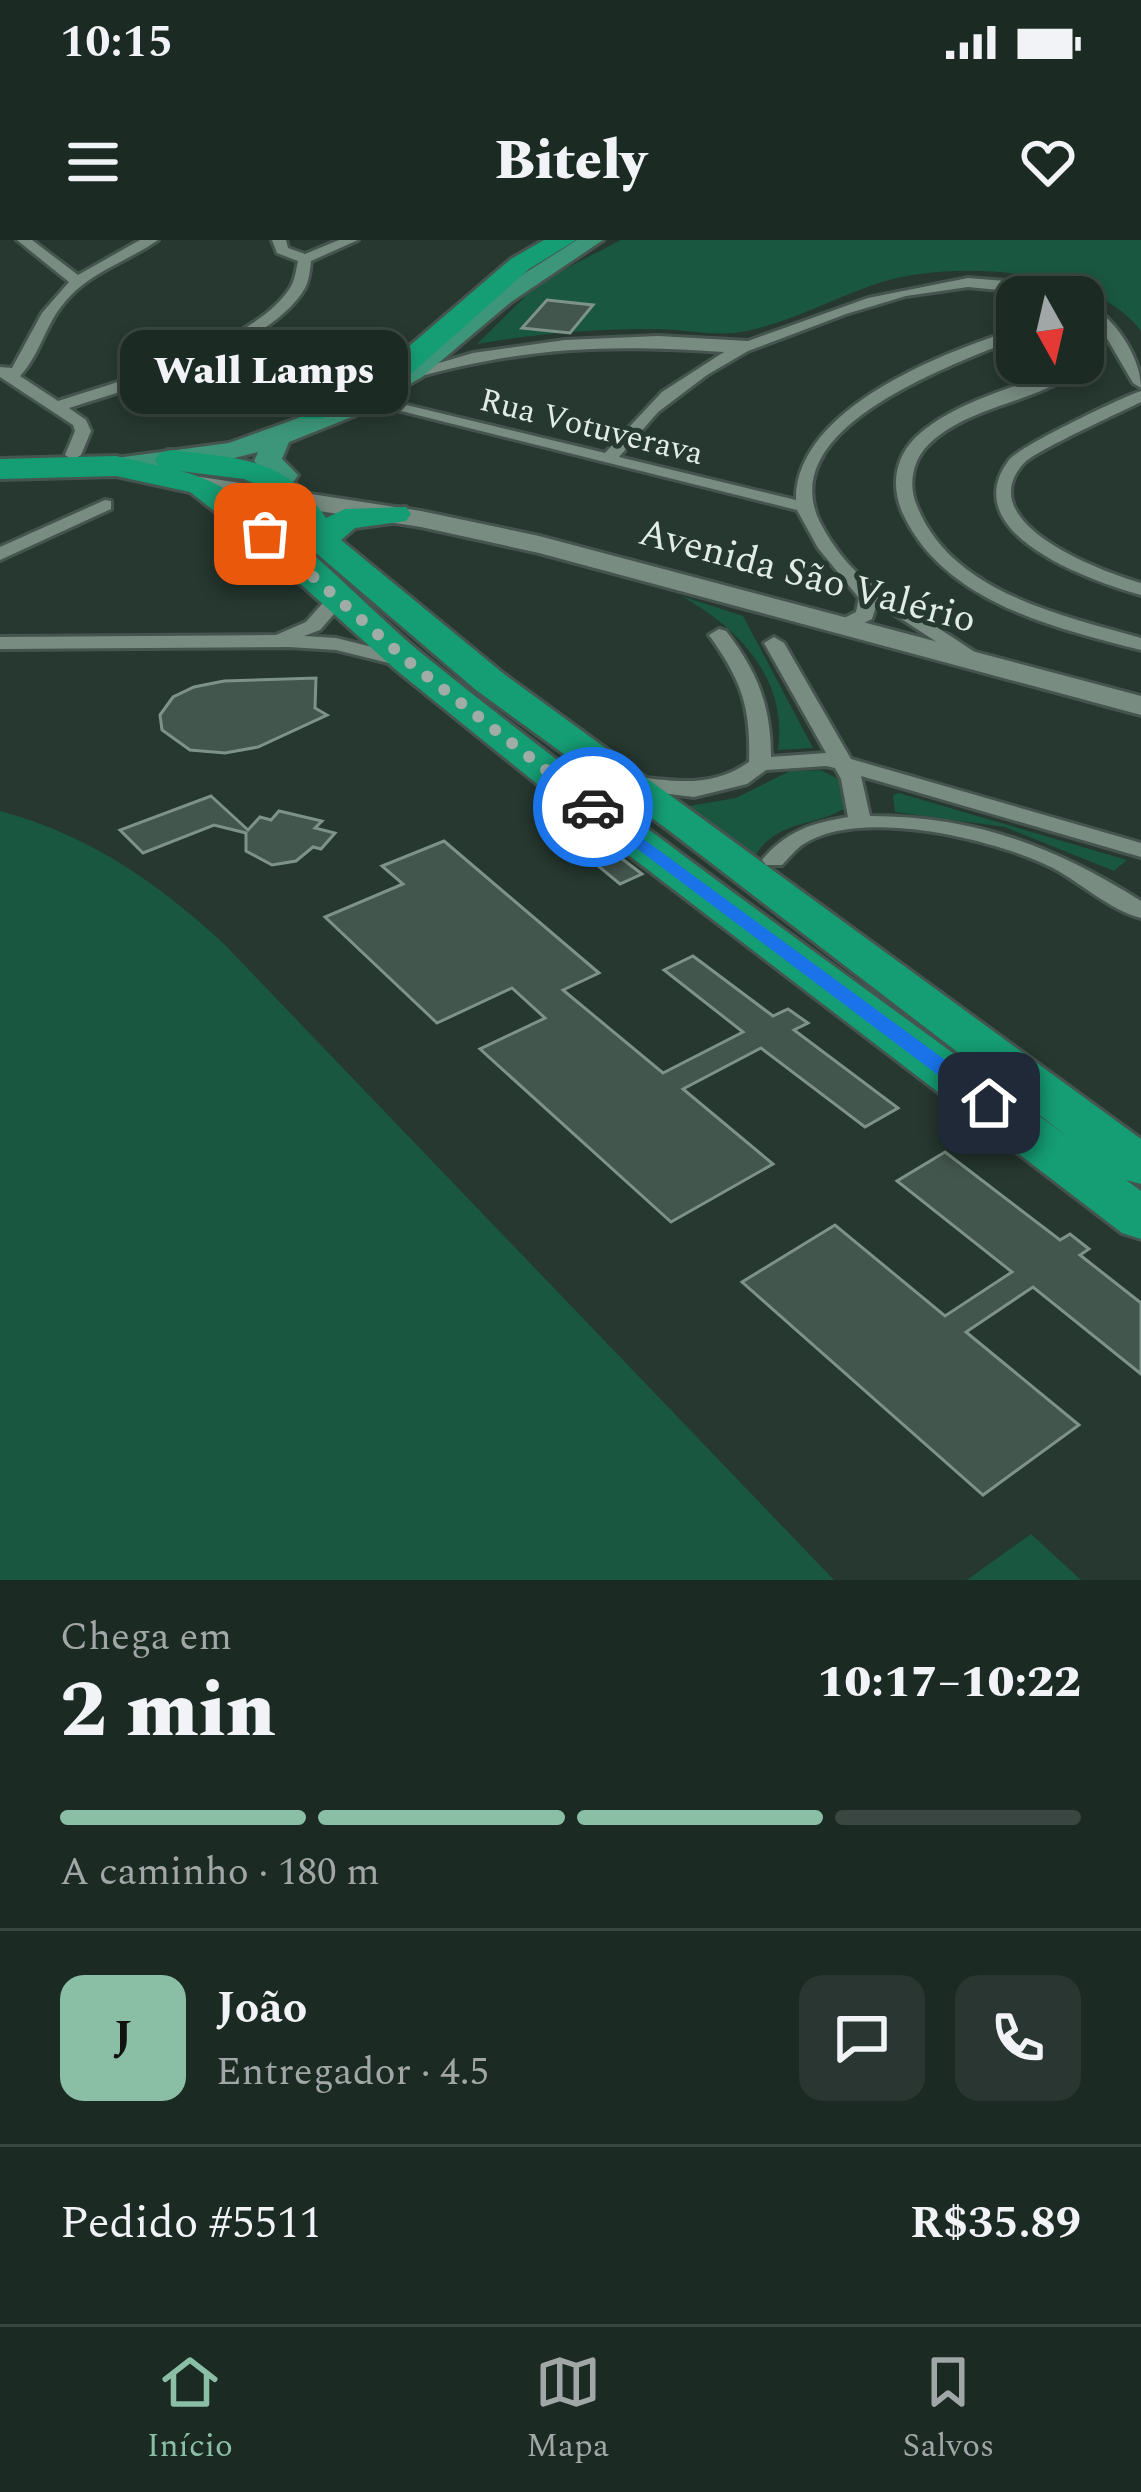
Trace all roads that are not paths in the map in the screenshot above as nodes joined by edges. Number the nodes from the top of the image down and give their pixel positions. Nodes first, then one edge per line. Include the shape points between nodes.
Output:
1 (24, 240) edge
2 (149, 240) edge
3 (280, 240) edge
4 (350, 240) edge
5 (562, 240) edge
6 (572, 240) edge
7 (592, 240) edge
8 (304, 260) junction
9 (520, 264) junction
10 (76, 280) junction
11 (996, 284) edge
12 (1104, 323) edge
13 (996, 343) edge
14 (742, 348) junction
15 (439, 353) junction
16 (468, 358) junction
17 (4, 370) edge
18 (413, 373) junction
19 (1141, 383) edge
20 (1040, 384) edge
21 (1141, 396) edge
22 (364, 400) junction
23 (53, 408) junction
24 (311, 413) dead end
25 (78, 443) junction
26 (0, 456) edge
27 (608, 460) junction
28 (124, 461) junction
29 (258, 467) junction
30 (0, 469) edge
31 (184, 470) junction
32 (105, 505) dead end
33 (805, 507) junction
34 (394, 514) junction
35 (453, 525) junction
36 (265, 534) junction
37 (1, 554) edge
38 (328, 565) junction
39 (858, 581) junction
40 (1141, 589) edge
41 (917, 621) junction
42 (852, 622) junction
43 (719, 635) dead end
44 (253, 640) junction
45 (774, 643) dead end
46 (0, 644) edge
47 (1141, 644) edge
48 (409, 662) junction
49 (978, 663) junction
50 (1141, 706) edge
51 (840, 762) junction
52 (760, 764) junction
53 (638, 802) junction
54 (860, 823) junction
55 (1141, 850) edge
56 (774, 860) dead end
57 (707, 891) junction
58 (1141, 911) edge
59 (1141, 1166) edge
60 (1141, 1219) edge

1 - 10 street
2 - 10 street
3 - 8 street via 282,250
4 - 8 street
5 - 9 highway
5 - 29 main road via 494,271 404,350 269,422
6 - 9 highway
7 - 15 main road via 515,288
8 - 23 street via 301,290 253,329
9 - 24 highway via 402,367
10 - 17 street via 39,327 26,367
11 - 14 street via 934,283 882,296
12 - 19 street
13 - 33 street via 836,424 808,465
14 - 16 street via 605,341
14 - 27 street via 652,404
15 - 16 street
15 - 18 main road
16 - 18 street
17 - 23 street
18 - 22 main road
20 - 47 street via 930,434 908,458 904,495 930,547 977,583
21 - 40 street via 1018,459 1001,491 1009,515 1040,545
22 - 27 street, Rua Votuverava
22 - 29 main road via 278,438
23 - 25 street via 80,423
25 - 26 highway
25 - 28 highway
27 - 33 street, Rua Votuverava
28 - 29 main road
28 - 30 highway
28 - 31 highway
29 - 31 highway
29 - 31 main road, Avenida São Valério
29 - 34 main road, Avenida São Valério
29 - 35 main road, Avenida São Valério
29 - 38 highway
31 - 36 highway
32 - 37 street
33 - 39 street via 818,536
34 - 35 main road, Avenida São Valério
34 - 38 highway via 345,519
35 - 42 main road, Avenida São Valério
36 - 38 highway
36 - 38 highway via 265,520 285,519
38 - 44 street via 306,631
38 - 48 highway
38 - 53 highway
39 - 41 street
39 - 42 street via 870,604
41 - 42 street
41 - 49 street
42 - 49 main road, Avenida São Valério
43 - 52 street via 760,699
44 - 46 street
44 - 48 street via 336,644
45 - 51 street
48 - 57 highway
49 - 50 main road, Avenida São Valério
51 - 52 street
51 - 54 street via 857,790
51 - 55 street
52 - 53 street via 739,778
53 - 57 highway
53 - 59 highway via 807,913
54 - 56 street via 791,839
54 - 58 street via 1009,843
57 - 60 highway

